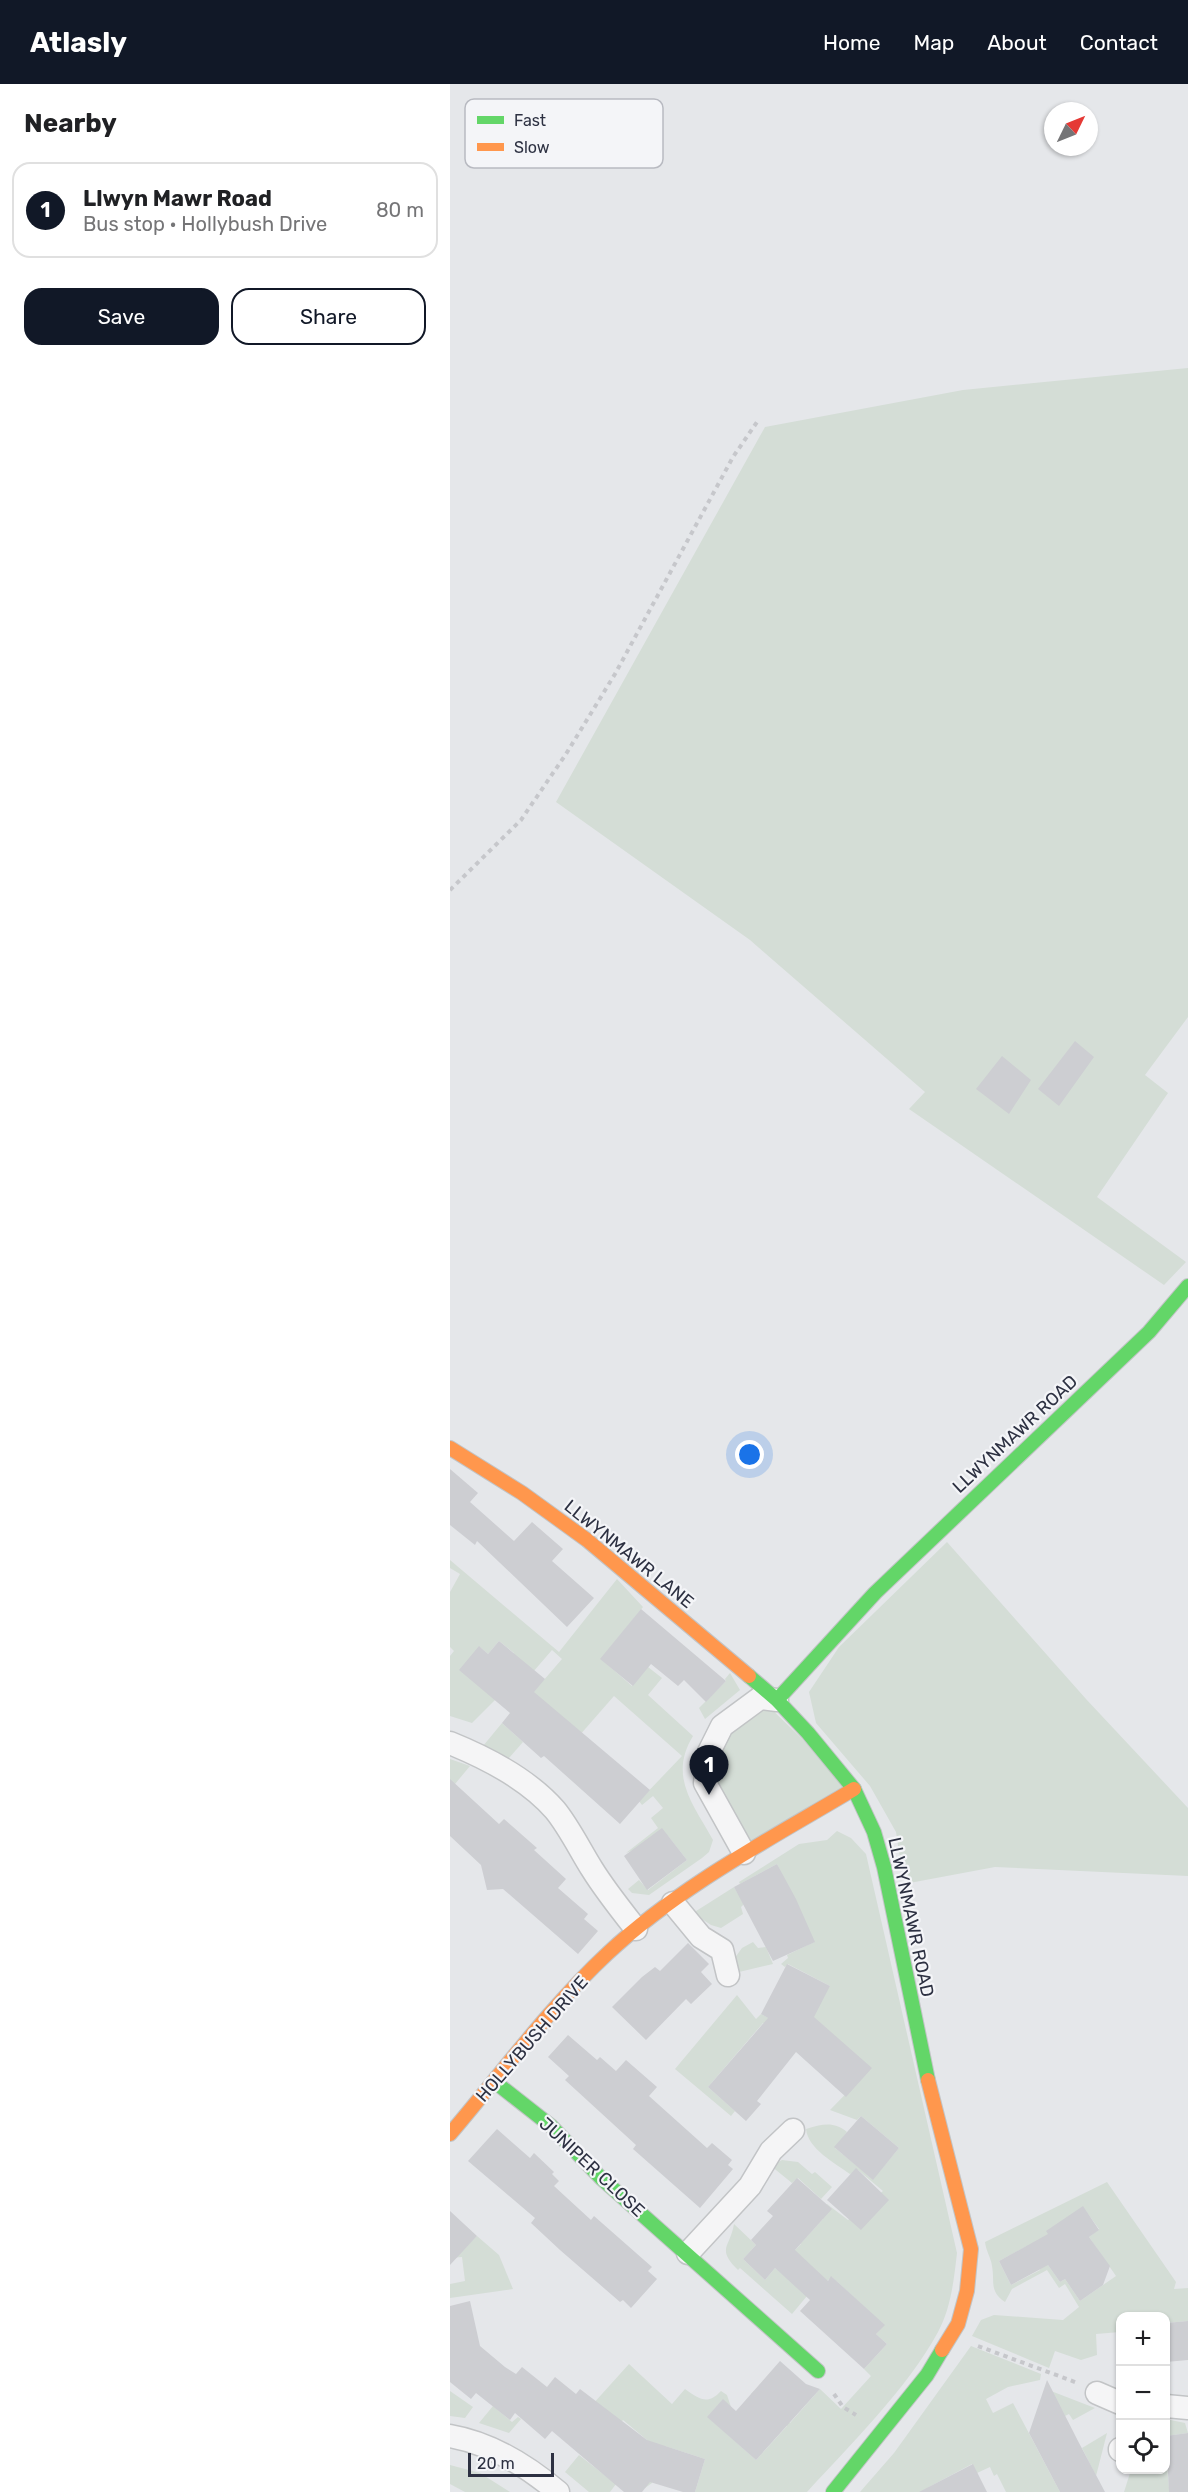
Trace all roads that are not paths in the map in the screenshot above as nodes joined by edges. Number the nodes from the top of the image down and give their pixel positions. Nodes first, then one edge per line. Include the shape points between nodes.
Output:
1 (1188, 1286) edge
2 (450, 1448) edge
3 (777, 1700) junction
4 (450, 1743) edge
5 (854, 1789) junction
6 (744, 1853) junction
7 (673, 1903) junction
8 (636, 1929) junction
9 (728, 1975) dead end
10 (495, 2082) junction
11 (793, 2130) dead end
12 (450, 2134) edge
13 (688, 2253) junction
14 (818, 2372) road end
15 (1097, 2392) road end
16 (1116, 2401) edge
17 (1170, 2406) edge
18 (1188, 2408) edge
19 (450, 2436) edge
20 (558, 2492) edge
21 (832, 2492) edge

1 - 3 street, LLWYNMAWR ROAD via 1149,1332 875,1593
2 - 3 street, LLWYNMAWR LANE via 587,1540
3 - 5 street, LLWYNMAWR ROAD
3 - 6 street via 760,1698 722,1726 709,1752 705,1783
4 - 8 street via 508,1772 556,1811 596,1877
5 - 6 street, HOLLYBUSH DRIVE
5 - 21 street, LLWYNMAWR ROAD via 874,1832 884,1867 921,2052 971,2249 967,2291 958,2324 927,2375
6 - 7 street, HOLLYBUSH DRIVE
7 - 8 street, HOLLYBUSH DRIVE
7 - 9 street via 701,1937 722,1950
8 - 10 street, HOLLYBUSH DRIVE via 567,1994
10 - 12 street, HOLLYBUSH DRIVE
10 - 13 street, JUNIPER CLOSE via 551,2126 601,2178
11 - 13 street via 771,2151 750,2186
13 - 14 street, JUNIPER CLOSE
15 - 16 street
17 - 18 street
19 - 20 street via 497,2451 532,2470

